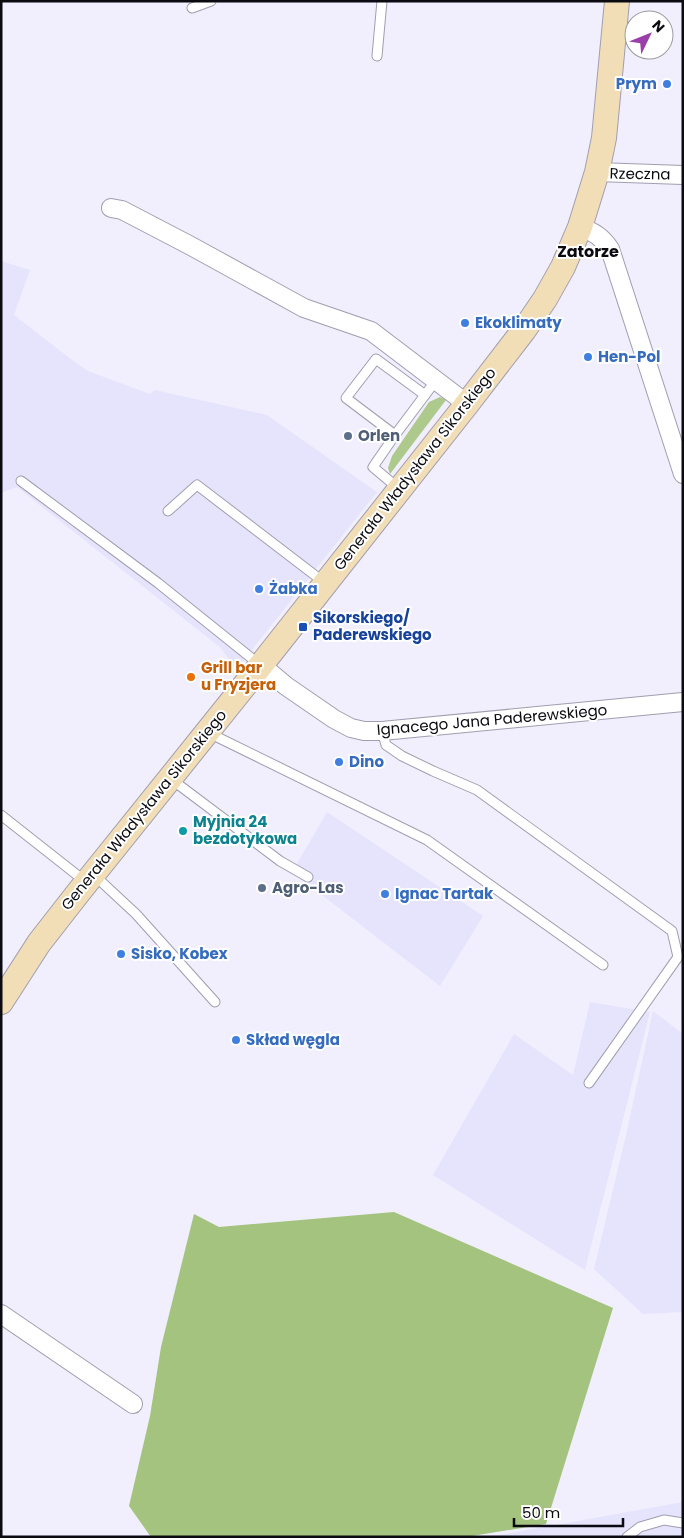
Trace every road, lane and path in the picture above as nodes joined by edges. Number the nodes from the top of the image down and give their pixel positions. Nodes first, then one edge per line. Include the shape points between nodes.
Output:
1 (211, 1) edge
2 (382, 1) edge
3 (617, 1) edge
4 (192, 8) dead end
5 (624, 28) edge
6 (377, 56) dead end
7 (597, 172) junction
8 (683, 175) edge
9 (111, 208) dead end
10 (580, 227) junction
11 (436, 380) junction
12 (425, 395) junction
13 (467, 404) junction
14 (396, 435) junction
15 (683, 474) edge
16 (21, 481) dead end
17 (399, 489) junction
18 (168, 511) dead end
19 (325, 583) junction
20 (261, 665) junction
21 (683, 702) edge
22 (382, 731) junction
23 (207, 732) junction
24 (169, 777) junction
25 (1, 815) edge
26 (308, 877) dead end
27 (90, 878) junction
28 (603, 965) dead end
29 (1, 1002) edge
30 (215, 1002) dead end
31 (589, 1083) dead end
32 (1, 1314) edge
33 (134, 1404) dead end
34 (683, 1523) edge
35 (626, 1537) edge

1 - 4 lane
2 - 6 lane
3 - 5 main road, Generała Władysława Sikorskiego
5 - 7 main road, Generała Władysława Sikorskiego
7 - 8 street, Rzeczna
7 - 10 main road, Generała Władysława Sikorskiego
9 - 11 street via 122,210 304,308 372,331
10 - 13 main road, Generała Władysława Sikorskiego via 545,299
10 - 15 street via 592,231 610,249
11 - 12 lane
11 - 13 street
12 - 14 lane
12 - 14 lane via 376,359 346,398
13 - 17 main road, Generała Władysława Sikorskiego
14 - 17 lane via 372,467
16 - 20 lane
17 - 19 main road, Generała Władysława Sikorskiego
18 - 19 lane via 197,485
19 - 20 main road, Generała Władysława Sikorskiego
20 - 22 street, Ignacego Jana Paderewskiego via 334,719 351,728
20 - 23 main road, Generała Władysława Sikorskiego
21 - 22 street, Ignacego Jana Paderewskiego
22 - 31 lane via 386,745 433,772 477,790 672,931 678,956
23 - 24 main road, Generała Władysława Sikorskiego
23 - 28 lane via 427,840
24 - 26 lane via 280,861
24 - 27 main road, Generała Władysława Sikorskiego
25 - 27 lane
27 - 29 main road, Generała Władysława Sikorskiego via 35,941
27 - 30 lane via 136,914
32 - 33 street
34 - 35 lane via 664,1520

